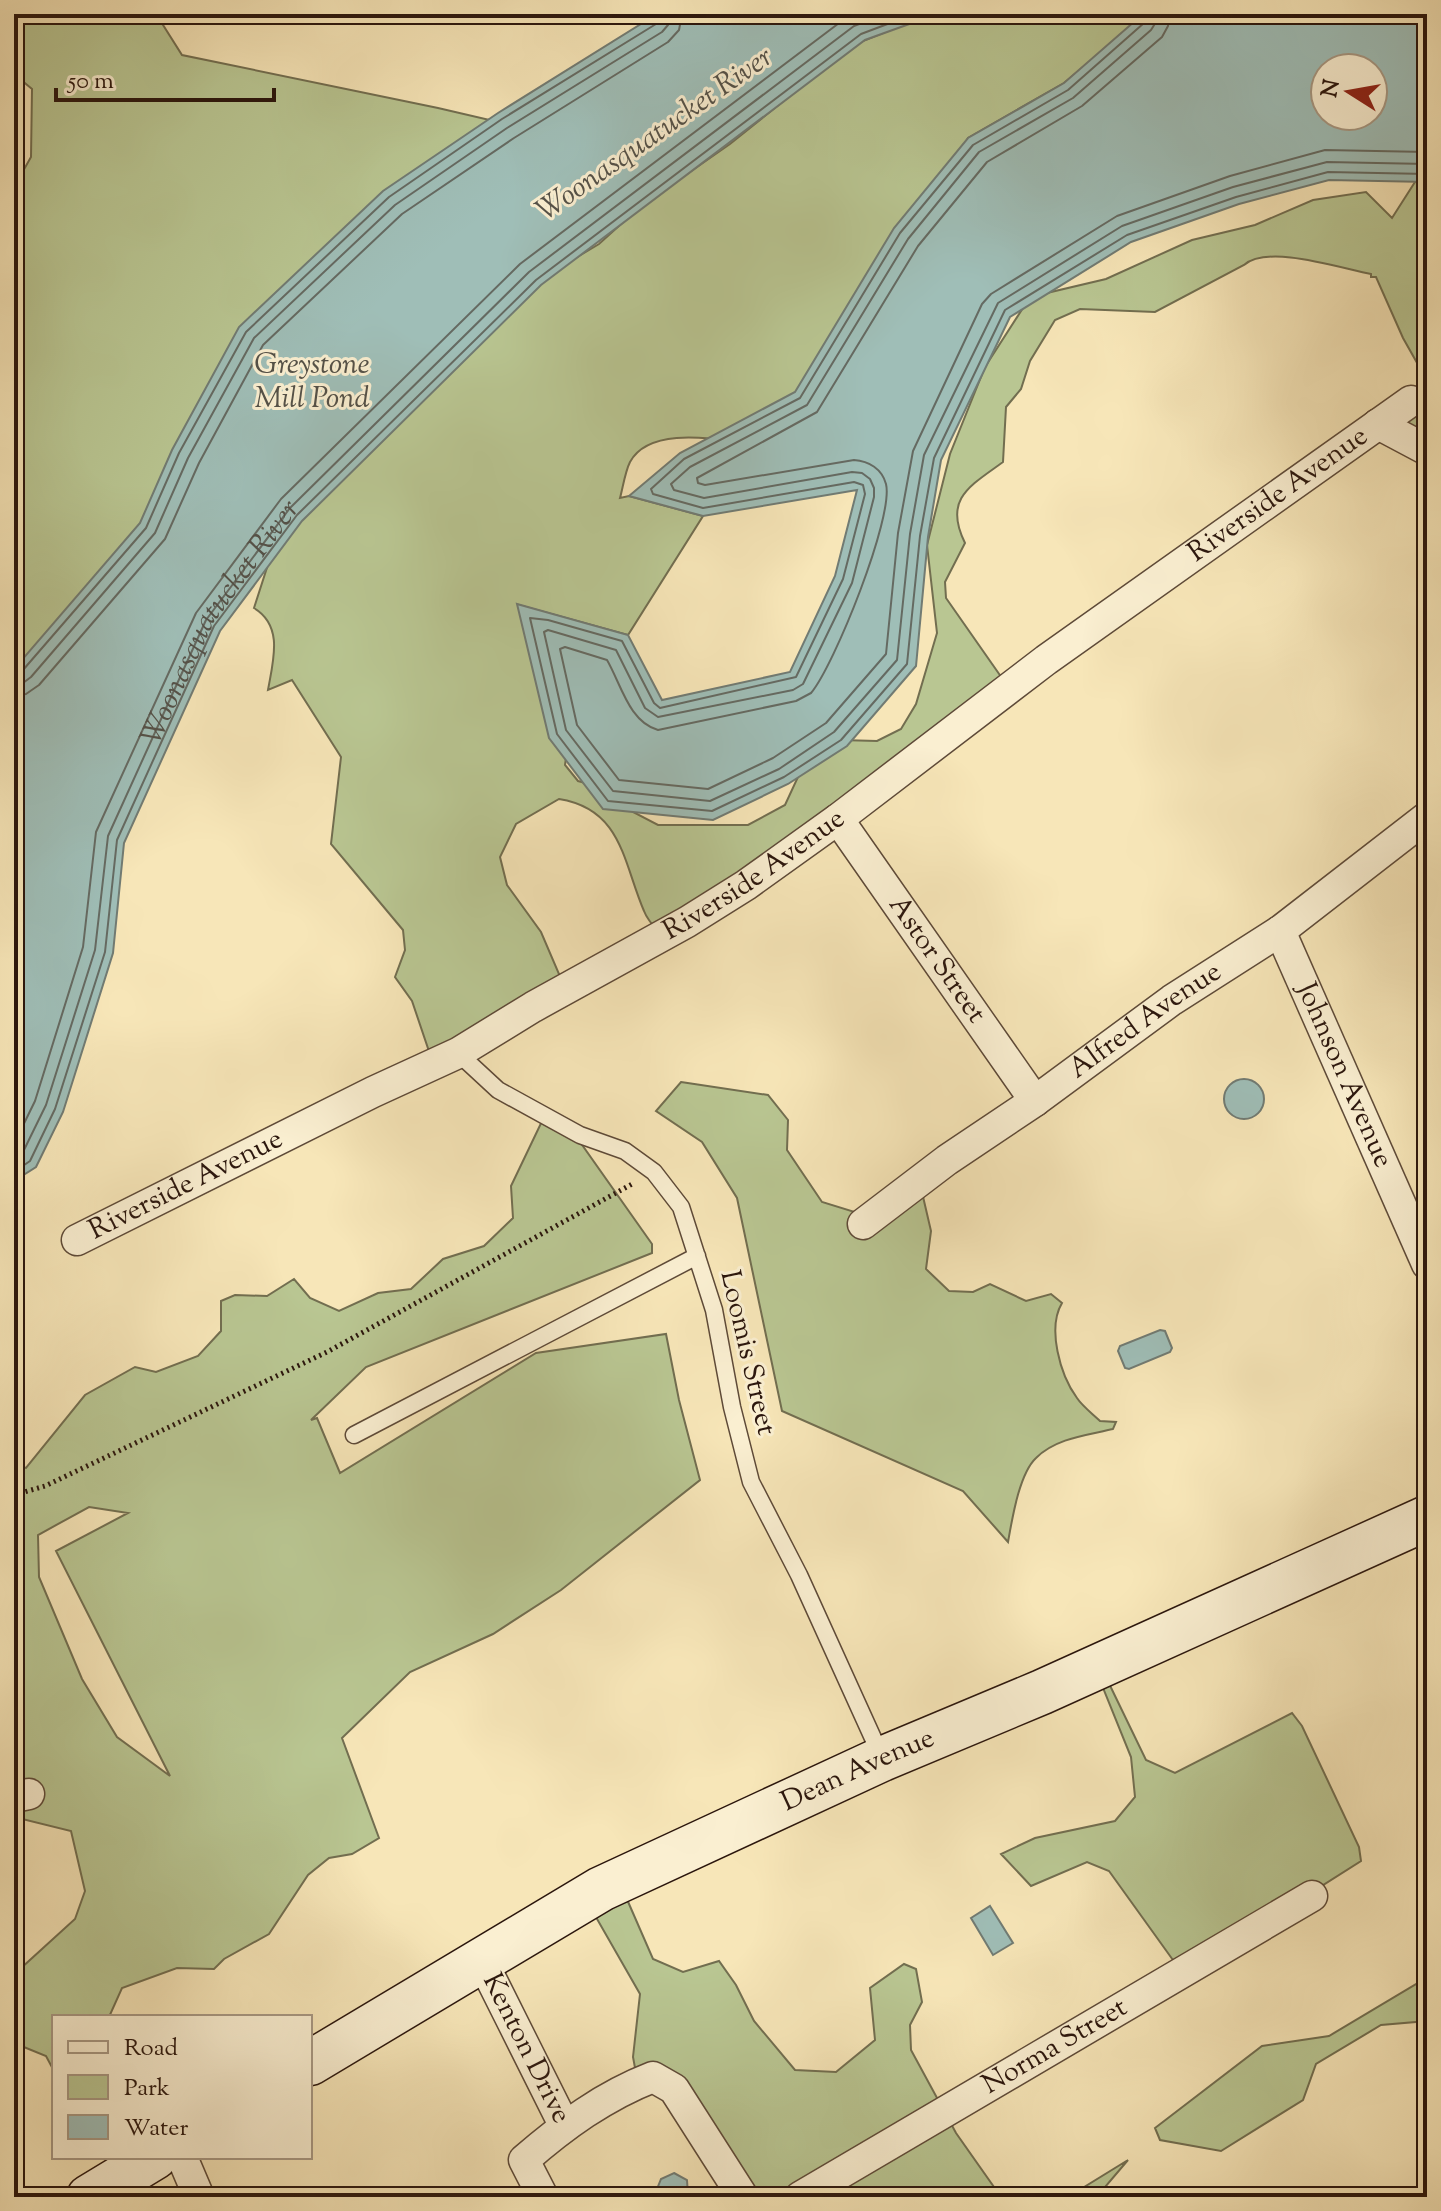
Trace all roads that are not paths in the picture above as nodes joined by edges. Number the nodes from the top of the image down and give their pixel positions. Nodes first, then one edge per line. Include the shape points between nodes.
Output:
1 (1411, 401) dead end
2 (1378, 424) junction
3 (1427, 450) edge
4 (1427, 817) edge
5 (838, 819) junction
6 (1280, 931) junction
7 (458, 1053) junction
8 (1035, 1101) junction
9 (863, 1224) dead end
10 (77, 1240) dead end
11 (697, 1256) junction
12 (1427, 1264) edge
13 (354, 1435) dead end
14 (1427, 1518) edge
15 (882, 1759) junction
16 (1312, 1896) dead end
17 (482, 1961) junction
18 (312, 2062) edge
19 (564, 2125) junction
20 (152, 2159) edge
21 (183, 2159) edge
22 (89, 2197) edge
23 (199, 2197) edge
24 (543, 2197) edge
25 (743, 2197) edge
26 (800, 2197) edge

1 - 2 street, Riverside Avenue
2 - 3 street, Riverside Avenue
2 - 5 street, Riverside Avenue via 1046,660
4 - 6 street, Alfred Avenue
5 - 7 street, Riverside Avenue via 687,922
5 - 8 street, Astor Street
6 - 8 street, Alfred Avenue via 1172,1000
6 - 12 street, Johnson Avenue
7 - 10 street, Riverside Avenue
7 - 11 lane, Loomis Street via 498,1090 580,1135 625,1151 654,1172 681,1207
8 - 9 street, Alfred Avenue
11 - 13 lane
11 - 15 lane, Loomis Street via 751,1482
14 - 15 street, Dean Avenue
15 - 17 street, Dean Avenue via 601,1889
16 - 26 street, Norma Street
17 - 18 street, Dean Avenue
17 - 19 street, Kenton Drive
19 - 24 street via 524,2160
19 - 25 street, Kenton Drive via 653,2077 674,2089
20 - 22 street
21 - 23 street

